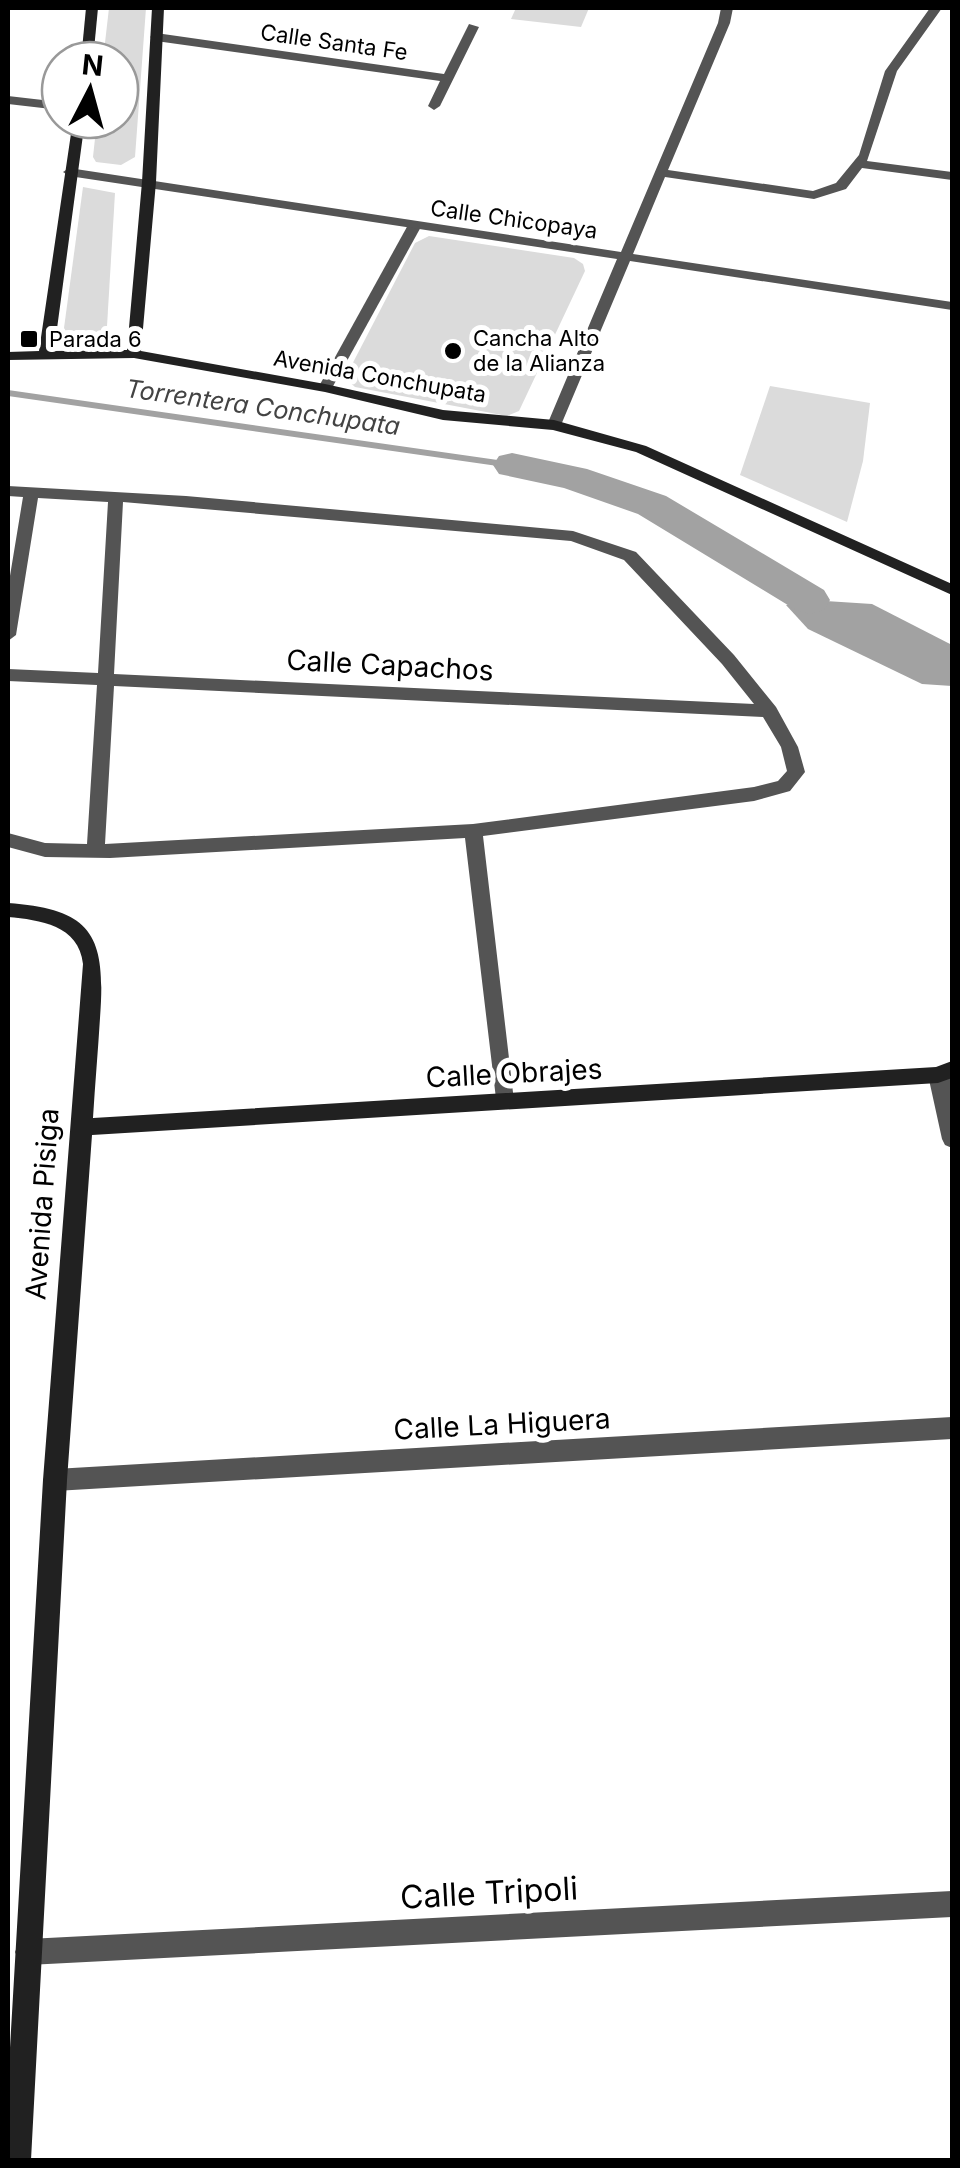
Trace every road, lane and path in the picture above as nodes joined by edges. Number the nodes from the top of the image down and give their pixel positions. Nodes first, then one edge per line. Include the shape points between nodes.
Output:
1 (92, 8) edge
2 (158, 8) edge
3 (727, 8) edge
4 (741, 8) edge
5 (936, 8) edge
6 (724, 23) junction
7 (473, 27) dead end
8 (156, 37) junction
9 (89, 40) edge
10 (447, 78) junction
11 (8, 100) edge
12 (40, 104) edge
13 (434, 106) dead end
14 (76, 140) edge
15 (858, 164) junction
16 (70, 172) junction
17 (661, 173) junction
18 (952, 176) edge
19 (149, 182) junction
20 (414, 224) junction
21 (624, 255) junction
22 (952, 306) edge
23 (46, 354) junction
24 (134, 354) junction
25 (8, 356) edge
26 (325, 388) junction
27 (554, 425) junction
28 (8, 492) edge
29 (31, 493) junction
30 (116, 497) junction
31 (952, 590) edge
32 (8, 635) edge
33 (8, 675) edge
34 (106, 680) junction
35 (770, 711) junction
36 (473, 831) junction
37 (8, 840) edge
38 (96, 851) junction
39 (8, 910) edge
40 (948, 1073) edge
41 (504, 1101) junction
42 (80, 1127) junction
43 (952, 1139) edge
44 (952, 1428) edge
45 (55, 1480) junction
46 (952, 1904) edge
47 (28, 1952) junction
48 (17, 2160) edge

1 - 9 street
2 - 8 street
3 - 6 street
4 - 6 street
5 - 15 street via 891,71
6 - 17 street
7 - 10 street
8 - 10 street, Calle Santa Fe
8 - 19 street
10 - 13 street
11 - 12 street
14 - 16 street
15 - 17 street via 841,186 814,195
15 - 18 street
16 - 19 street, Calle Chicopaya
16 - 23 street
17 - 21 street
19 - 20 street, Calle Chicopaya
19 - 24 street
20 - 21 street, Calle Chicopaya
20 - 26 street
21 - 22 street, Calle Chicopaya
21 - 27 street
23 - 24 street, Avenida Conchupata
23 - 25 street, Avenida Conchupata
24 - 26 street, Avenida Conchupata
26 - 27 street, Avenida Conchupata via 443,414
27 - 31 street, Avenida Conchupata via 641,450
28 - 29 street
29 - 30 street
29 - 32 street
30 - 34 street
30 - 35 street via 573,536 630,556
33 - 34 street, Calle Capachos
34 - 35 street, Calle Capachos
34 - 38 street
35 - 36 street via 794,754 796,772 784,786
36 - 38 street
36 - 41 street
37 - 38 street via 45,850
39 - 42 street, Avenida Pisiga via 44,912 70,924 91,950
40 - 41 street, Calle Obrajes
40 - 43 street
41 - 42 street, Calle Obrajes
42 - 45 street, Avenida Pisiga
44 - 45 street, Calle La Higuera
45 - 47 street, Avenida Pisiga
46 - 47 street, Calle Tripoli
47 - 48 street, Avenida Pisiga

